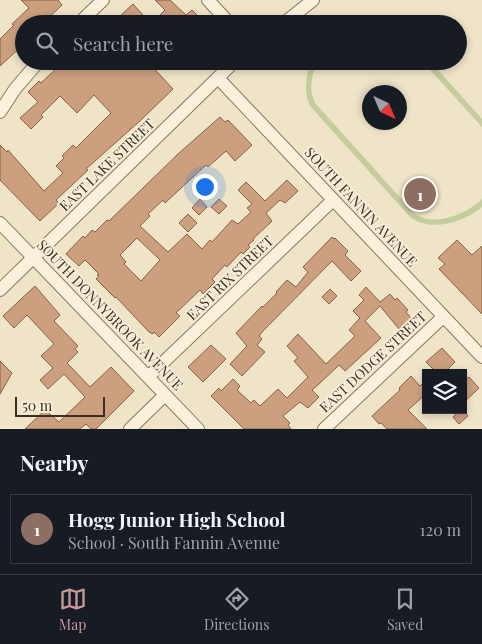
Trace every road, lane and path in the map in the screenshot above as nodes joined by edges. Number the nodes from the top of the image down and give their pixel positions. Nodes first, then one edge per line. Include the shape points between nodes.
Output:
1 (103, 0) edge
2 (208, 0) edge
3 (314, 0) edge
4 (87, 15) edge
5 (222, 15) edge
6 (295, 15) edge
7 (31, 70) edge
8 (226, 70) edge
9 (218, 78) junction
10 (0, 112) edge
11 (333, 200) junction
12 (0, 222) edge
13 (34, 256) junction
14 (0, 290) edge
15 (443, 317) junction
16 (482, 357) edge
17 (148, 377) junction
18 (166, 395) junction
19 (130, 429) edge
20 (198, 429) edge
21 (324, 429) edge

1 - 4 street
2 - 5 street
3 - 6 street
7 - 10 street
8 - 9 street, EAST LAKE STREET
9 - 11 street, SOUTH FANNIN AVENUE
9 - 13 street, EAST LAKE STREET
11 - 15 street, SOUTH FANNIN AVENUE
11 - 17 street, EAST RIX STREET
12 - 13 street, SOUTH DONNYBROOK AVENUE
13 - 14 street, EAST LAKE STREET
13 - 17 street, SOUTH DONNYBROOK AVENUE
15 - 16 street, SOUTH FANNIN AVENUE
15 - 21 street, EAST DODGE STREET
17 - 18 street, SOUTH DONNYBROOK AVENUE
18 - 19 street
18 - 20 street, SOUTH DONNYBROOK AVENUE

